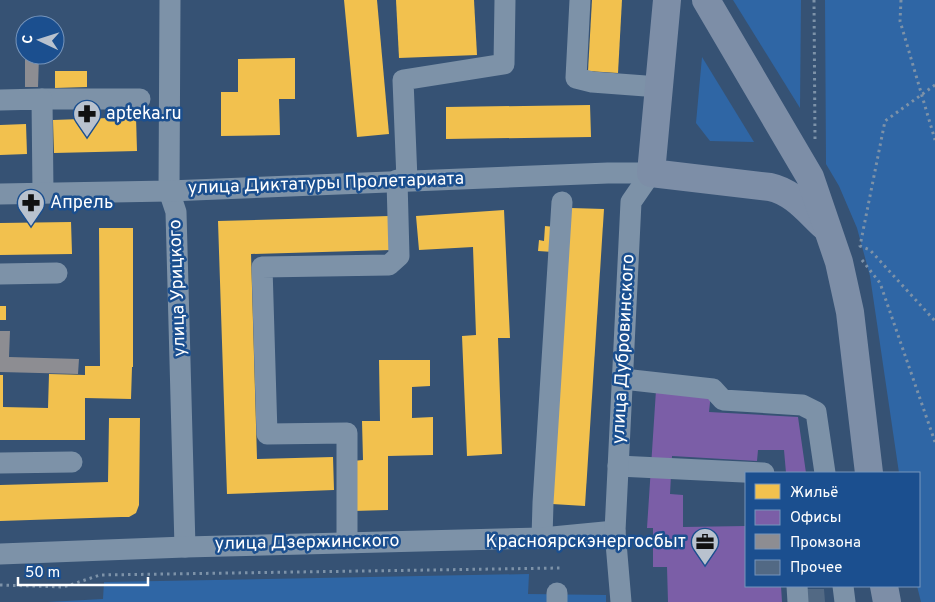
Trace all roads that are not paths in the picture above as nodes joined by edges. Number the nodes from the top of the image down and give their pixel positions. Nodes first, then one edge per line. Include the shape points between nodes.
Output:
1 (170, 0) edge
2 (505, 0) edge
3 (580, 0) edge
4 (666, 0) edge
5 (706, 0) edge
6 (659, 87) junction
7 (0, 100) edge
8 (42, 100) junction
9 (140, 100) dead end
10 (651, 173) junction
11 (402, 180) junction
12 (169, 191) junction
13 (43, 193) junction
14 (0, 194) edge
15 (562, 202) dead end
16 (828, 230) junction
17 (57, 273) dead end
18 (0, 274) edge
19 (623, 379) junction
20 (72, 462) dead end
21 (0, 463) edge
22 (618, 466) junction
23 (745, 472) edge
24 (825, 472) edge
25 (869, 472) edge
26 (614, 530) junction
27 (542, 538) junction
28 (347, 542) junction
29 (185, 547) junction
30 (0, 554) edge
31 (797, 587) edge
32 (843, 587) edge
33 (884, 587) edge
34 (621, 602) edge
35 (798, 602) edge
36 (846, 602) edge
37 (887, 602) edge

1 - 12 street, улица Урицкого
2 - 11 street via 504,64 403,80
3 - 6 street via 576,78
4 - 6 main road, улица Дубровинского
5 - 16 main road via 810,177
6 - 10 main road, улица Дубровинского
7 - 8 street
8 - 9 street
8 - 13 street
10 - 11 street, улица Диктатуры Пролетариата
10 - 16 main road via 782,189
10 - 19 street, улица Дубровинского via 631,202
11 - 12 street, улица Диктатуры Пролетариата
11 - 28 street via 399,256 389,265 262,267 267,434 347,433
12 - 13 street, улица Диктатуры Пролетариата
12 - 29 street, улица Урицкого via 176,212
13 - 14 street, улица Диктатуры Пролетариата
15 - 27 street
16 - 25 main road via 850,312
17 - 18 street
19 - 22 street, улица Дубровинского
19 - 24 street via 713,389 723,400 802,405 816,412
20 - 21 street
22 - 23 street
22 - 26 street, улица Дубровинского
26 - 27 street, улица Дзержинского
26 - 34 street, улица Дубровинского
27 - 28 street, улица Дзержинского
28 - 29 street, улица Дзержинского
29 - 30 street, улица Дзержинского
31 - 35 street
32 - 36 street
33 - 37 main road

